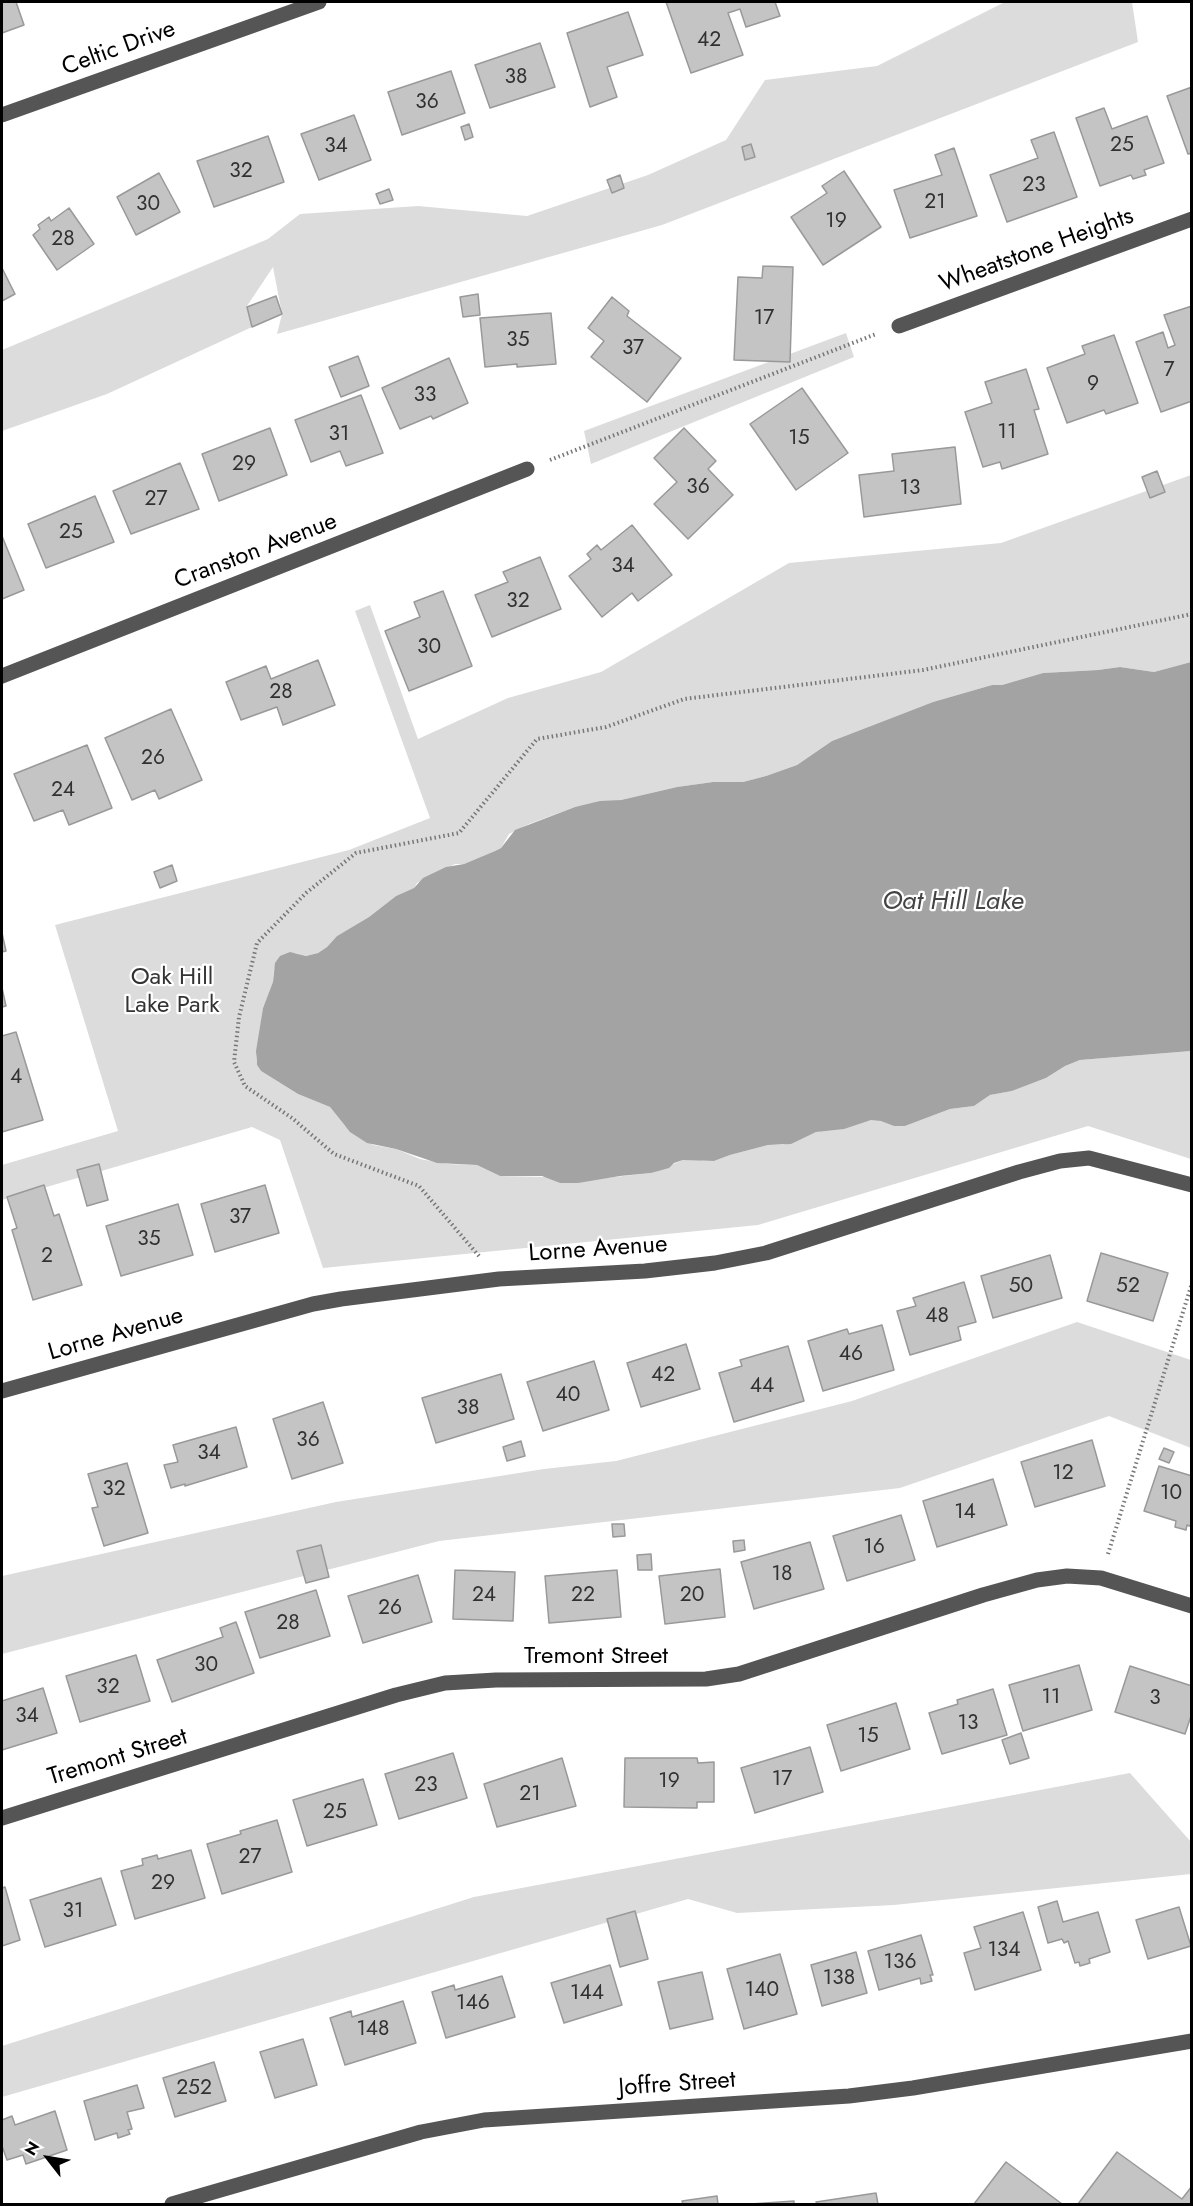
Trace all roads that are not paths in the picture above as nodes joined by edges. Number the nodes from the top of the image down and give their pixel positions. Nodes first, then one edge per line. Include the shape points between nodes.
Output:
1 (319, 2) edge
2 (2, 115) edge
3 (1191, 219) edge
4 (899, 326) road end
5 (527, 469) road end
6 (2, 676) edge
7 (1191, 1185) edge
8 (2, 1391) edge
9 (1191, 1606) edge
10 (2, 1818) edge
11 (1191, 2041) edge
12 (222, 2197) edge
13 (172, 2205) edge

1 - 2 street, Celtic Drive
3 - 4 street, Wheatstone Heights
5 - 6 street, Cranston Avenue
7 - 8 street, Lorne Avenue via 1089,1158 1060,1161 766,1253 645,1271 499,1280 341,1299
9 - 10 street, Tremont Street via 1101,1578 1067,1576 983,1595 739,1674 706,1679 445,1683
11 - 12 street, Joffre Street via 849,2096 484,2120 421,2132
12 - 13 street, Joffre Street

